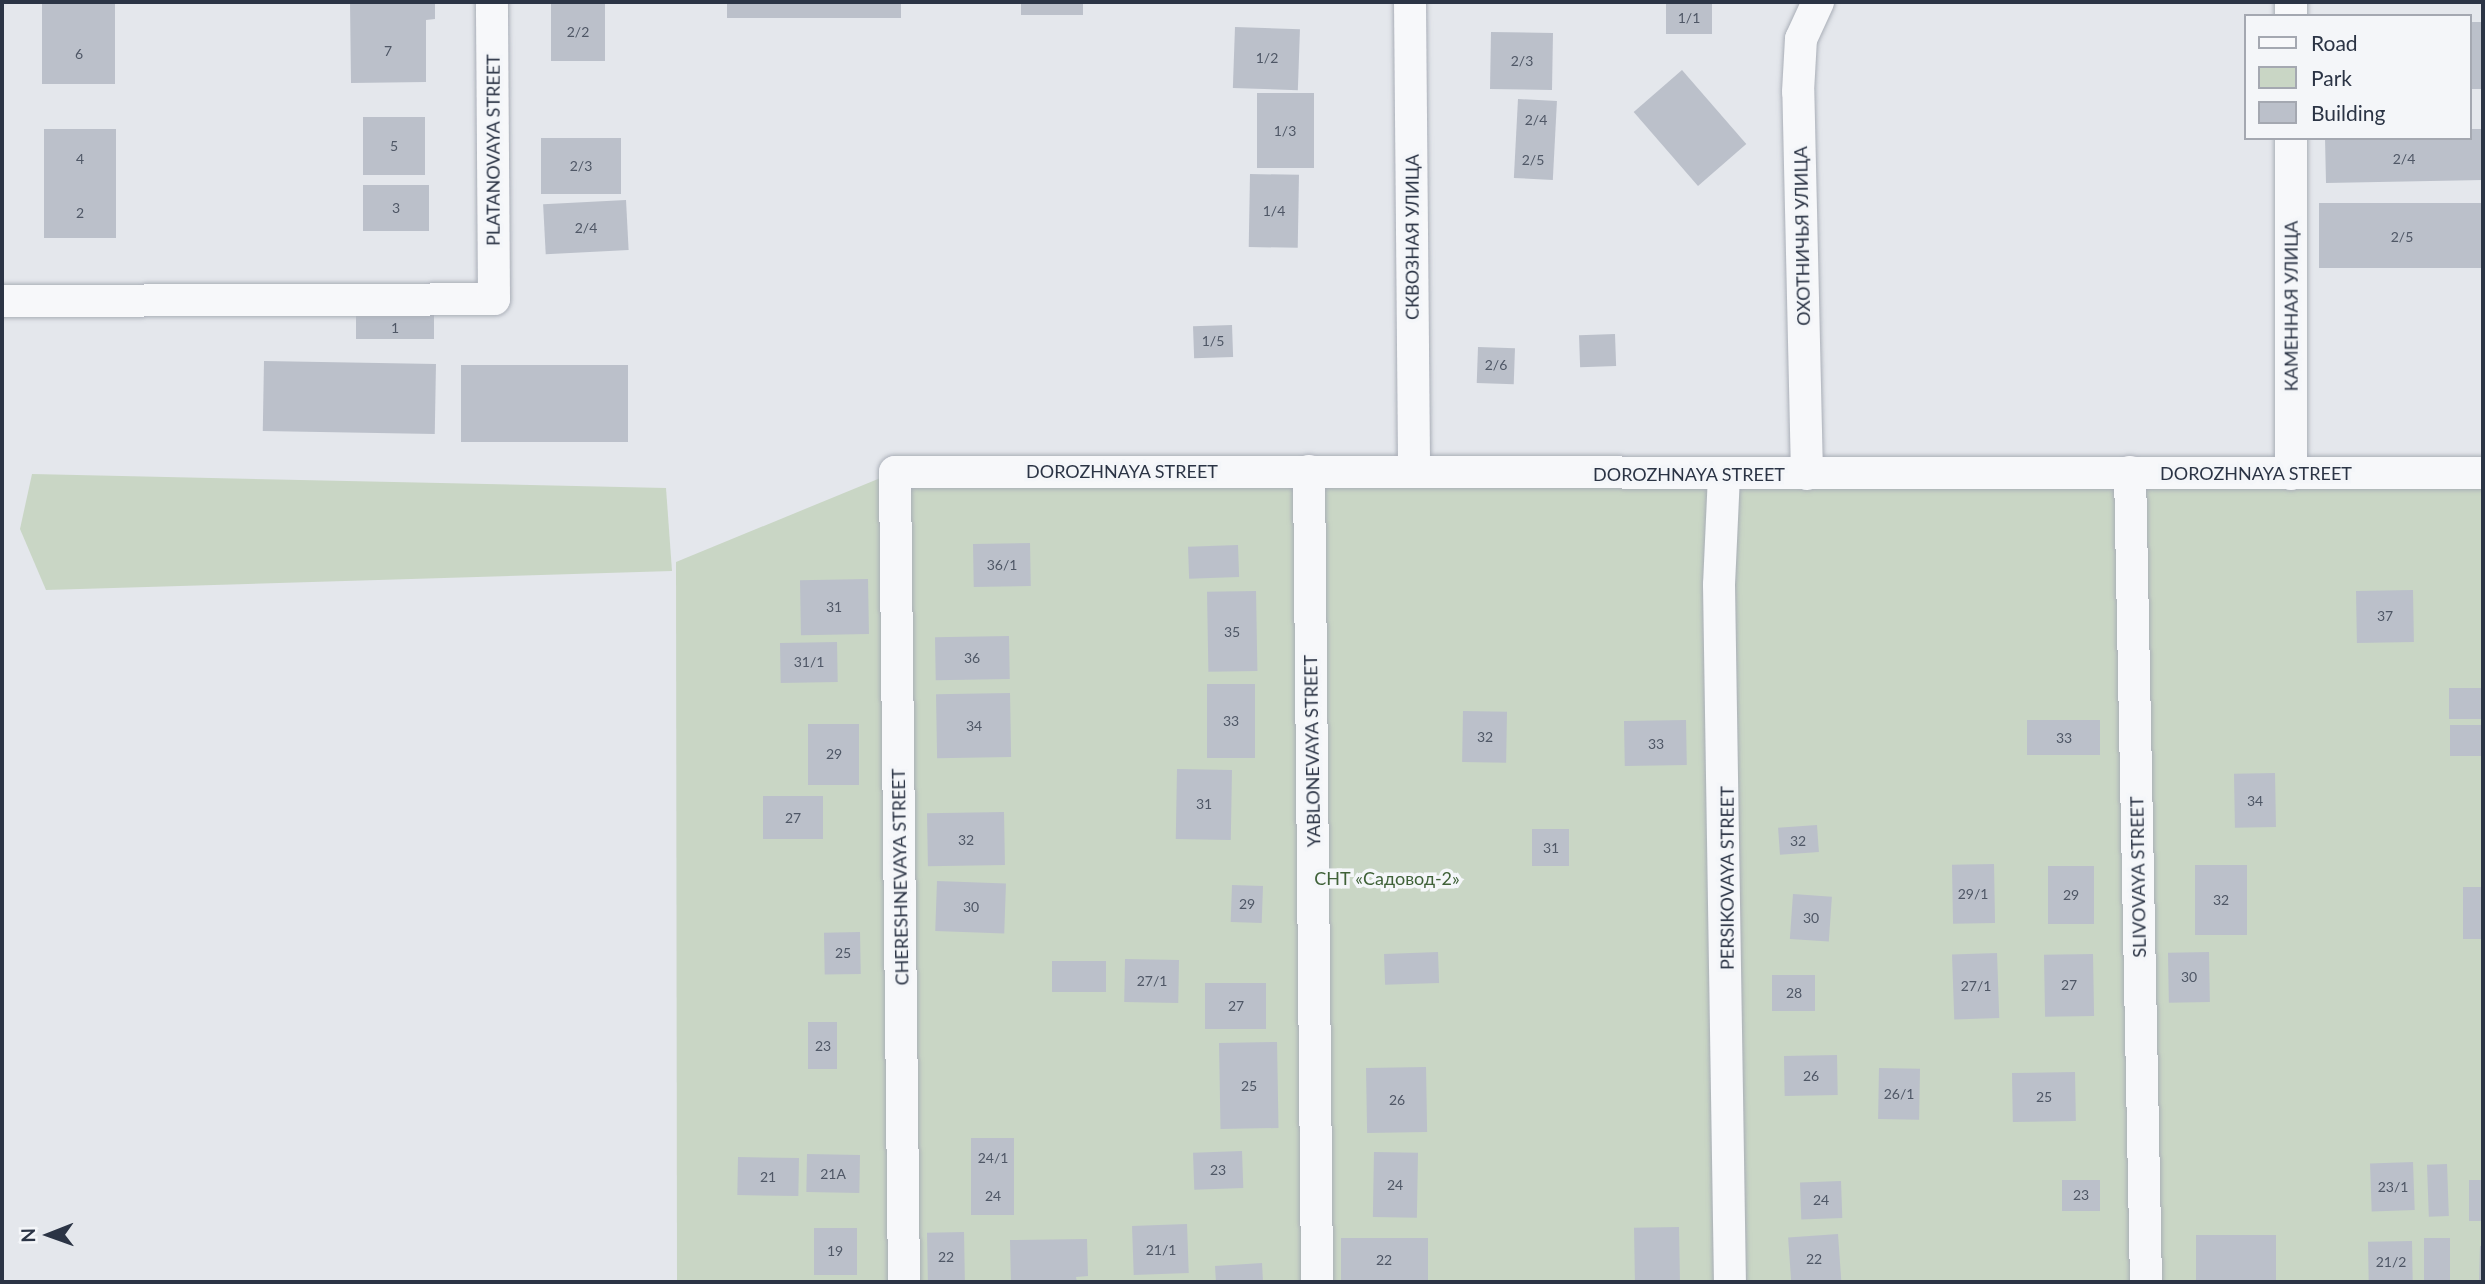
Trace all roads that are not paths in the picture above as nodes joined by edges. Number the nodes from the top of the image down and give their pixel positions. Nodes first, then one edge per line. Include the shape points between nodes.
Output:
1 (492, 2) edge
2 (1410, 2) edge
3 (1818, 2) edge
4 (2291, 140) edge
5 (2, 301) edge
6 (1309, 471) junction
7 (895, 472) joint
8 (1414, 472) junction
9 (2130, 472) junction
10 (2483, 472) edge
11 (1807, 474) junction
12 (2291, 474) junction
13 (1724, 475) junction
14 (904, 1282) edge
15 (1317, 1282) edge
16 (1730, 1282) edge
17 (2146, 1282) edge

1 - 5 street, PLATANOVAYA STREET via 494,299
2 - 8 street, СКВОЗНАЯ УЛИЦА
3 - 11 street, ОХОТНИЧЬЯ УЛИЦА via 1801,39 1798,92
4 - 12 street, КАМЕННАЯ УЛИЦА
6 - 7 street, DOROZHNAYA STREET
6 - 8 street, DOROZHNAYA STREET
6 - 15 street, YABLONEVAYA STREET
7 - 14 street, CHERESHNEVAYA STREET
8 - 13 street, DOROZHNAYA STREET
9 - 11 street, DOROZHNAYA STREET
9 - 12 street, DOROZHNAYA STREET
9 - 17 street, SLIVOVAYA STREET
10 - 12 street, DOROZHNAYA STREET
11 - 13 street, DOROZHNAYA STREET
13 - 16 street, PERSIKOVAYA STREET via 1719,585

